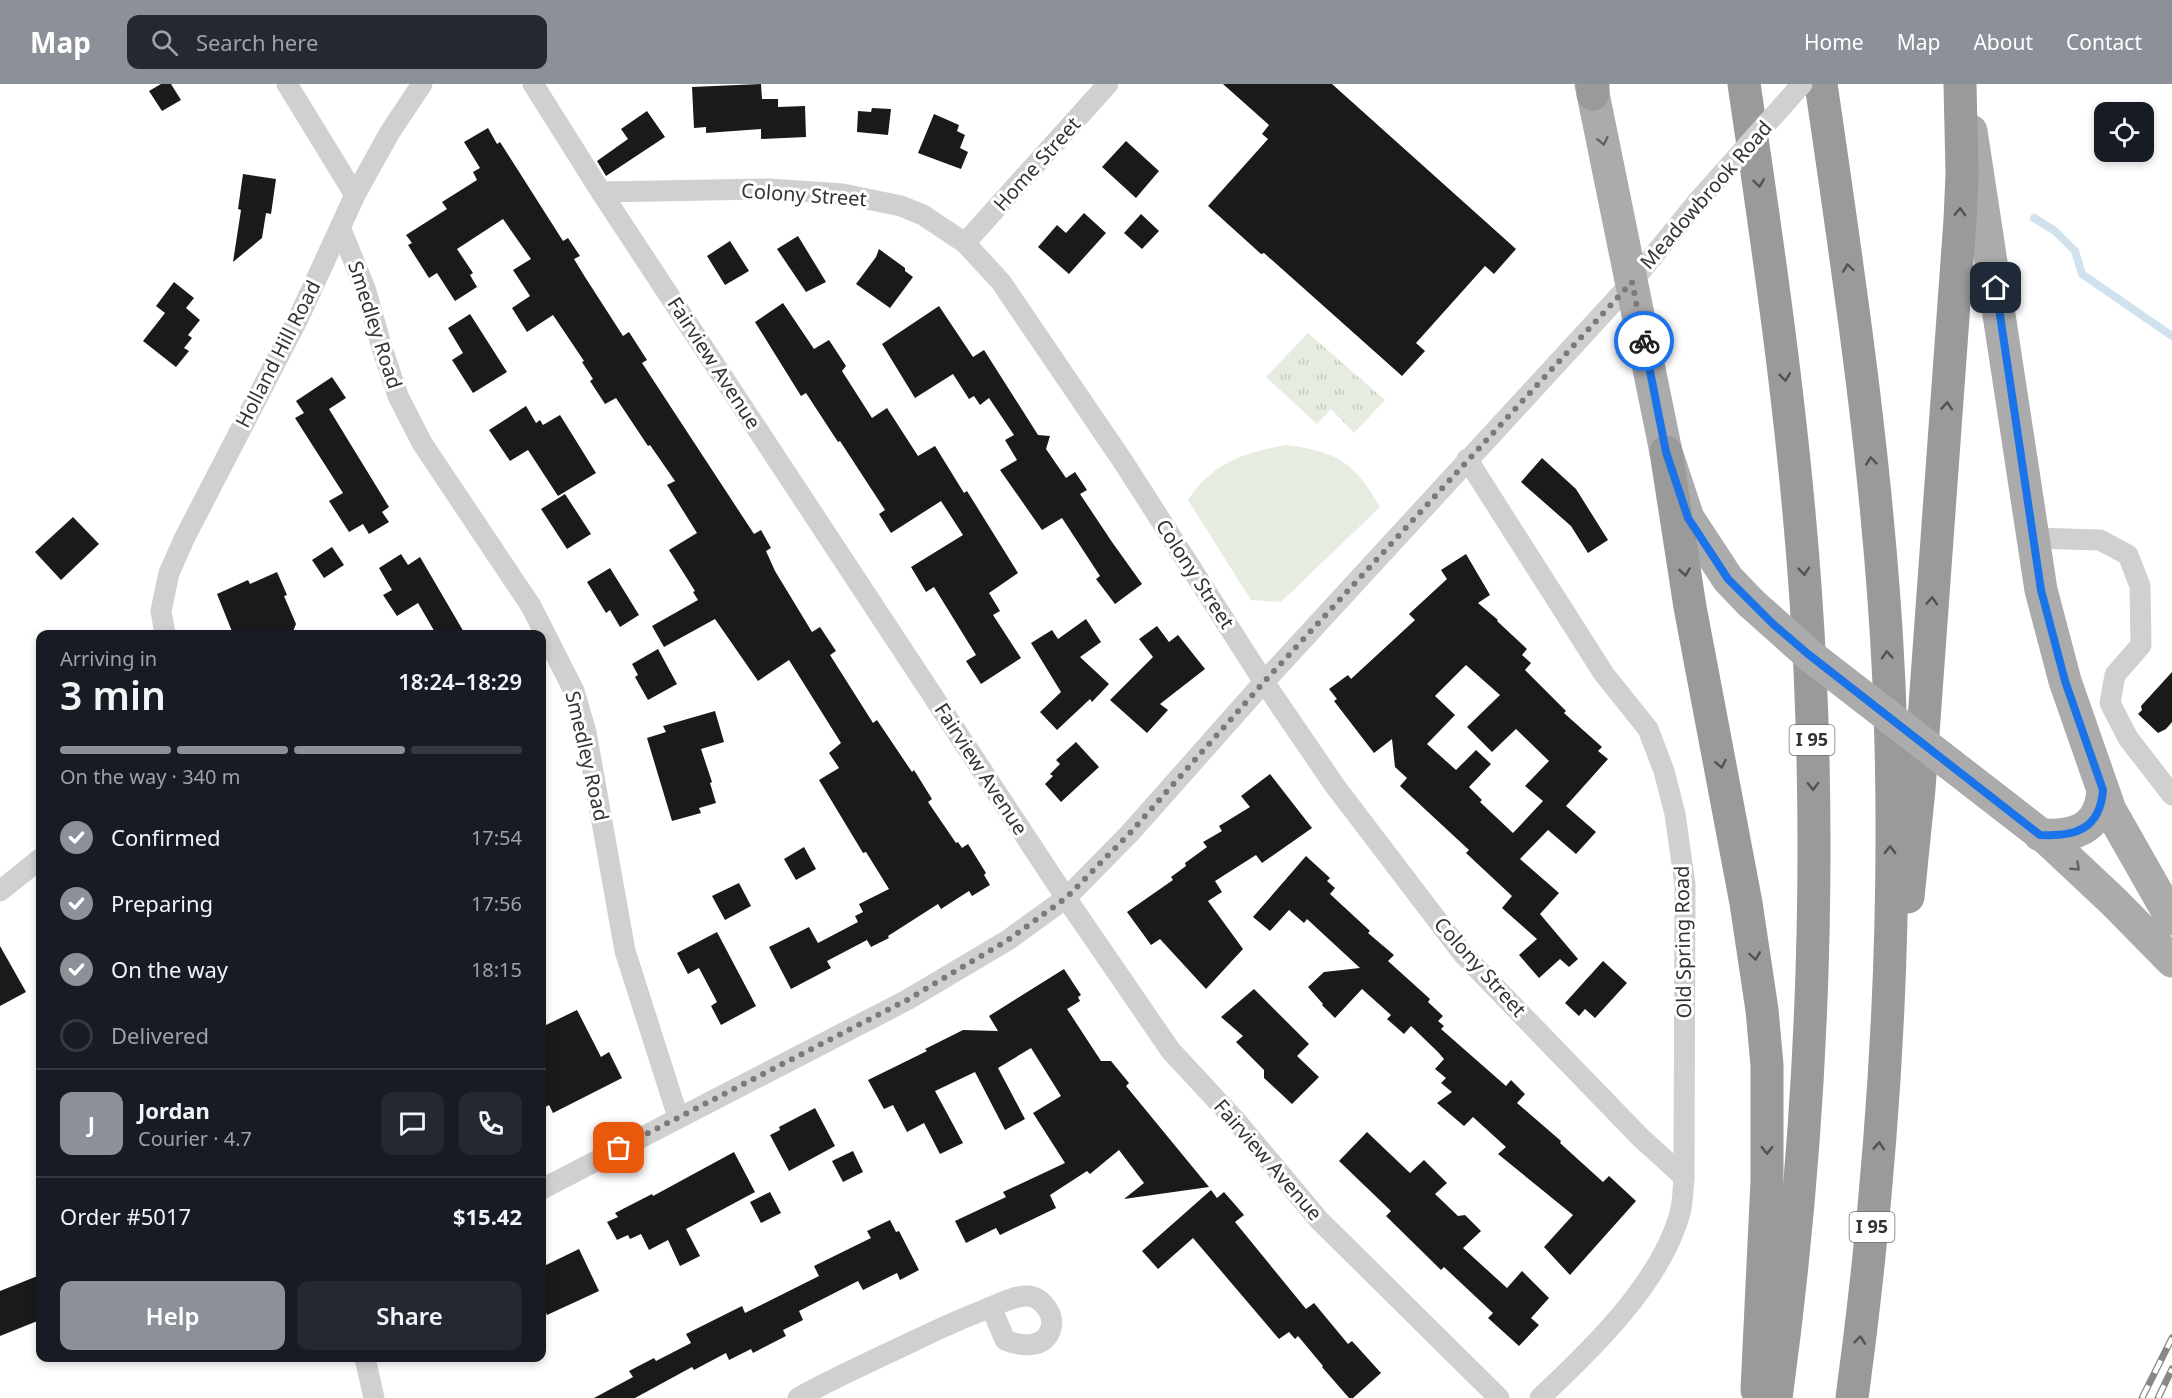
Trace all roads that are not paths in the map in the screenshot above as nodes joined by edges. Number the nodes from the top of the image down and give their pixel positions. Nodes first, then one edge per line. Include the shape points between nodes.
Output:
1 (287, 84) edge
2 (422, 84) edge
3 (533, 84) edge
4 (1108, 84) edge
5 (1744, 84) edge
6 (1802, 84) edge
7 (1821, 84) edge
8 (1962, 84) edge
9 (1592, 87) edge
10 (601, 192) junction
11 (355, 195) junction
12 (340, 228) junction
13 (965, 243) junction
14 (1632, 282) junction
15 (1666, 452) junction
16 (1467, 459) junction
17 (2034, 538) junction
18 (164, 630) edge
19 (543, 630) edge
20 (546, 636) edge
21 (1264, 682) junction
22 (2103, 790) junction
23 (2172, 795) edge
24 (2040, 835) junction
25 (36, 862) edge
26 (0, 891) edge
27 (1066, 898) junction
28 (2172, 919) edge
29 (2172, 962) edge
30 (1885, 1056) junction
31 (678, 1117) junction
32 (1684, 1177) junction
33 (546, 1187) edge
34 (991, 1307) dead end
35 (366, 1362) edge
36 (374, 1398) edge
37 (798, 1398) edge
38 (1499, 1398) edge
39 (1540, 1398) edge
40 (1757, 1398) edge
41 (1776, 1398) edge
42 (1852, 1398) edge

1 - 11 street
2 - 11 street, Holland Hill Road
3 - 10 street, Fairview Avenue
4 - 13 street, Home Street
5 -> 41 highway, I 95 via 1788,400 1804,580 1813,762 1808,1068 1798,1215
6 - 14 street, Meadowbrook Road, bridge
30 -> 7 highway, I 95 via 1891,777 1883,591 1865,401
8 - 17 main road
30 -> 8 highway via 1913,860 1919,789 1960,220
9 -> 14 main road
10 - 13 street, Colony Street via 770,189 843,194 901,206 923,215
10 - 27 street, Fairview Avenue
11 - 12 street, Holland Hill Road
12 - 18 street, Holland Hill Road via 169,573 161,611
12 - 19 street, Smedley Road via 366,291 398,396 422,443
13 - 21 street, Colony Street via 1001,282 1124,463
14 - 15 main road
14 - 16 street, Meadowbrook Road
15 - 24 main road, bridge via 1688,518 1728,579 1751,603 1808,654
15 -> 40 highway via 1762,1010 1767,1065 1767,1171
16 - 21 street, Meadowbrook Road
16 - 32 street, Old Spring Road via 1604,674 1648,729 1664,771 1675,814 1685,885
17 - 22 main road via 2041,590 2065,681
17 - 23 street via 2100,540 2128,555 2140,586 2141,645 2115,675 2110,703 2128,738
20 - 31 street, Smedley Road via 574,691 586,732 625,951
21 - 27 street, Meadowbrook Road via 1130,833
21 - 32 street, Colony Street via 1335,786 1463,954 1640,1137
22 - 24 main road via 2097,814 2078,832
22 - 28 main road via 2110,810
24 -> 29 main road via 2114,902
25 - 26 street
27 - 31 street, Meadowbrook Road via 1008,940 907,1000
27 - 38 street, Fairview Avenue via 1172,1051 1319,1220
42 -> 30 highway, I 95 via 1871,1240
31 - 33 street, Meadowbrook Road
32 - 39 street, Old Spring Road via 1680,1213 1664,1253 1640,1291 1583,1358
34 - 37 street
35 - 36 street

